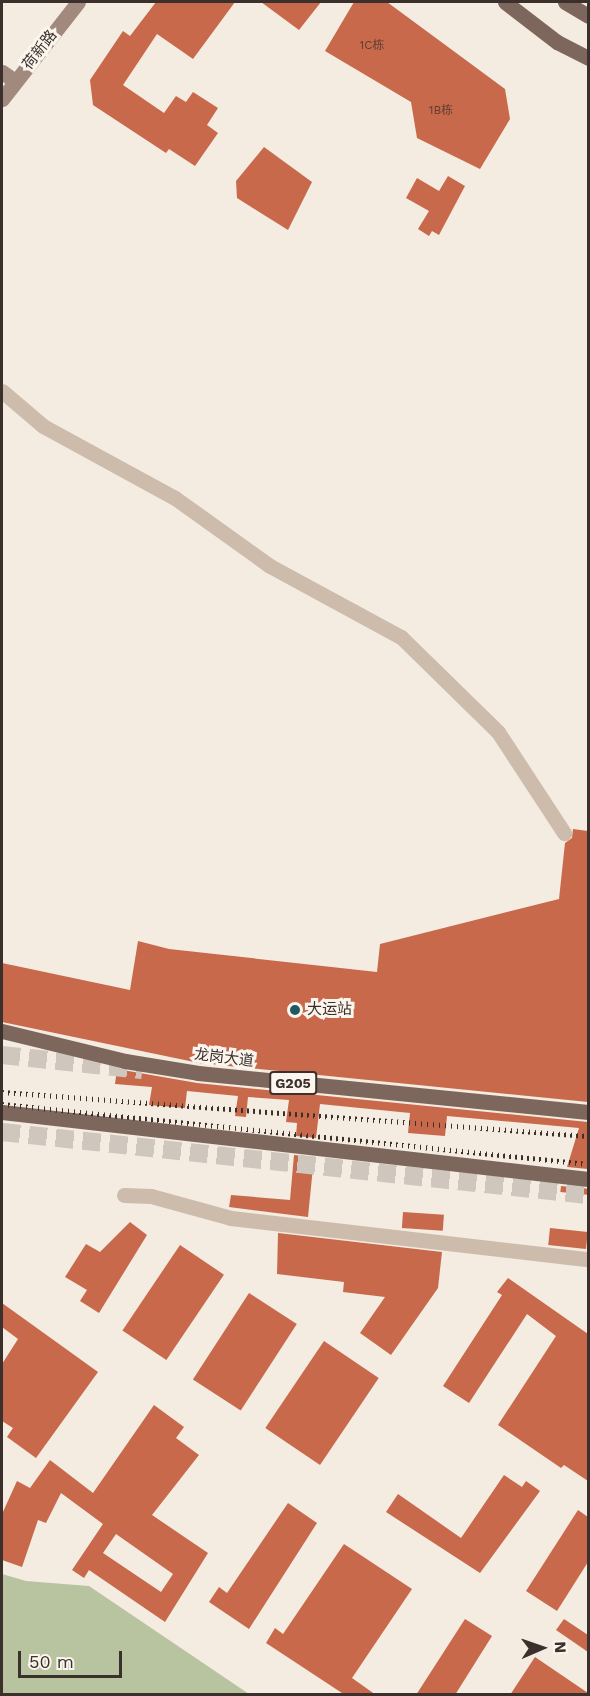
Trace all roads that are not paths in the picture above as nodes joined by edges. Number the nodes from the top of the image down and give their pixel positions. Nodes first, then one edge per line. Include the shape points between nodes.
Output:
1 (78, 2) edge
2 (505, 2) edge
3 (565, 2) edge
4 (588, 16) edge
5 (588, 58) edge
6 (2, 72) edge
7 (15, 81) junction
8 (2, 99) edge
9 (2, 391) edge
10 (564, 833) dead end
11 (2, 1031) edge
12 (2, 1112) edge
13 (588, 1112) edge
14 (588, 1179) edge
15 (124, 1195) dead end
16 (588, 1258) edge

1 - 7 street, 荷新路
2 - 5 main road via 557,42
3 - 4 main road
6 - 7 street
7 - 8 street, 荷新路
9 - 10 street via 43,426 175,498 270,566 401,637 498,732
11 - 13 main road, 龙岗大道 / G205 via 125,1061 198,1073
12 - 14 main road
15 - 16 street via 152,1196 231,1218

